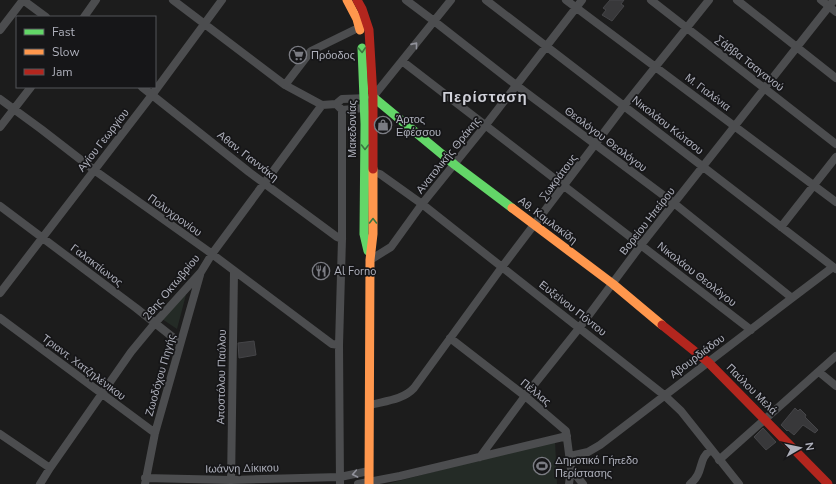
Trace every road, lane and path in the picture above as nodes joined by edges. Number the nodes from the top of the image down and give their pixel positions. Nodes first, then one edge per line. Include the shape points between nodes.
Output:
1 (23, 0) edge
2 (96, 0) edge
3 (173, 0) edge
4 (222, 0) edge
5 (347, 0) edge
6 (357, 0) edge
7 (406, 0) edge
8 (451, 0) edge
9 (486, 0) edge
10 (566, 0) edge
11 (582, 0) edge
12 (651, 0) edge
13 (709, 0) edge
14 (737, 0) edge
15 (821, 0) edge
16 (831, 3) edge
17 (576, 7) junction
18 (836, 12) edge
19 (45, 16) edge
20 (85, 16) edge
21 (434, 21) junction
22 (205, 24) junction
23 (687, 27) junction
24 (0, 30) edge
25 (354, 30) dead end
26 (546, 46) junction
27 (797, 47) junction
28 (402, 61) junction
29 (656, 66) junction
30 (836, 78) edge
31 (285, 85) junction
32 (516, 85) junction
33 (30, 88) edge
34 (143, 88) edge
35 (765, 88) junction
36 (152, 95) junction
37 (368, 98) junction
38 (0, 99) edge
39 (322, 105) junction
40 (624, 106) junction
41 (339, 107) junction
42 (364, 108) junction
43 (14, 109) junction
44 (734, 125) junction
45 (485, 126) junction
46 (0, 127) edge
47 (596, 144) junction
48 (836, 144) edge
49 (836, 157) edge
50 (455, 165) junction
51 (703, 166) junction
52 (94, 170) junction
53 (373, 172) junction
54 (265, 183) junction
55 (814, 184) junction
56 (565, 186) junction
57 (836, 202) edge
58 (422, 204) junction
59 (675, 204) junction
60 (0, 206) edge
61 (535, 225) junction
62 (781, 227) junction
63 (42, 237) junction
64 (342, 239) junction
65 (641, 245) junction
66 (212, 254) junction
67 (370, 260) junction
68 (502, 267) junction
69 (835, 268) edge
70 (234, 271) junction
71 (201, 272) junction
72 (613, 284) junction
73 (0, 293) edge
74 (792, 298) junction
75 (0, 318) edge
76 (155, 323) junction
77 (580, 327) junction
78 (751, 330) junction
79 (450, 338) junction
80 (180, 344) junction
81 (339, 345) junction
82 (836, 356) edge
83 (708, 362) junction
84 (819, 372) junction
85 (836, 386) edge
86 (102, 394) junction
87 (664, 395) junction
88 (524, 396) junction
89 (370, 405) junction
90 (765, 419) junction
91 (155, 433) junction
92 (0, 434) edge
93 (567, 436) junction
94 (711, 450) junction
95 (480, 456) junction
96 (570, 456) junction
97 (719, 460) junction
98 (50, 468) junction
99 (571, 469) junction
100 (370, 471) junction
101 (340, 480) edge
102 (145, 481) edge
103 (231, 482) edge
104 (369, 483) edge
105 (40, 484) edge
106 (358, 484) edge
107 (570, 484) edge
108 (583, 484) edge
109 (690, 484) edge
110 (739, 484) edge
111 (828, 484) edge

1 - 19 street
1 - 24 street
2 - 20 street
3 - 22 street
4 - 22 street, Αγίου Γεωργίου
5 -> 37 main road, Μακεδονίας via 357,19 361,34
6 - 37 main road, Μακεδονίας via 369,30
7 - 21 street, Θεολόγου Θεολόγου
8 - 21 street
9 - 26 street, Νικολάου Κώτσου
10 - 17 street, Μ. Γιαλένια
11 - 17 street, Ανατολικής Θράκης
12 - 23 street, Σάββα Τσαγανού
13 - 23 street, Σωκράτους
14 - 27 street
15 - 16 street
16 - 18 street
16 - 27 street, Βορείου Ηπείρου
17 - 26 street, Ανατολικής Θράκης
17 - 29 street, Μ. Γιαλένια
28 -> 21 street
21 - 32 street, Θεολόγου Θεολόγου
22 - 31 street
22 - 36 street, Αγίου Γεωργίου
23 - 29 street, Σωκράτους
23 - 35 street, Σάββα Τσαγανού
25 - 31 street via 311,51
26 - 32 street, Ανατολικής Θράκης
26 - 40 street, Νικολάου Κώτσου
27 - 30 street
27 - 35 street, Βορείου Ηπείρου
28 - 37 street
28 - 45 street, Νικολάου Θεολόγου
29 - 40 street, Σωκράτους
29 - 44 street, Μ. Γιαλένια
31 - 39 street
32 - 45 street, Ανατολικής Θράκης
32 - 47 street, Θεολόγου Θεολόγου
33 - 43 street
34 - 36 street, Αθαν. Γιαννάκη
35 - 44 street, Βορείου Ηπείρου
35 - 48 street, Σάββα Τσαγανού
36 - 52 street, Αγίου Γεωργίου
36 - 54 street, Αθαν. Γιαννάκη
37 - 41 street via 342,99
37 - 42 main road, Μακεδονίας
37 - 50 main road, Αθ. Καμλακίδη
37 - 53 main road, Μακεδονίας
38 - 43 street, Πολυχρονίου
39 - 41 street
39 - 54 street, 28ης Οκτωβρίου
40 - 47 street, Σωκράτους
40 - 51 street, Νικολάου Κώτσου
41 - 42 street
41 - 64 street
42 -> 67 main road, Μακεδονίας via 364,234
43 - 46 street
43 - 52 street, Πολυχρονίου
44 - 51 street, Βορείου Ηπείρου
44 - 55 street, Μ. Γιαλένια
45 - 50 street, Ανατολικής Θράκης
45 - 56 street, Νικολάου Θεολόγου
47 - 56 street, Σωκράτους
47 - 59 street, Θεολόγου Θεολόγου
49 - 55 street
50 - 58 street, Ανατολικής Θράκης
50 - 61 main road, Αθ. Καμλακίδη
51 - 59 street, Βορείου Ηπείρου
51 - 62 street, Νικολάου Κώτσου
52 - 63 street, Αγίου Γεωργίου
52 - 66 street, Πολυχρονίου
53 - 58 street, Ευξείνου Πόντου via 380,174
67 -> 53 main road, Μακεδονίας via 373,234
54 - 64 street, Αθαν. Γιαννάκη
54 - 66 street, 28ης Οκτωβρίου
55 - 57 street, Μ. Γιαλένια
55 - 62 street
56 - 61 street, Σωκράτους
56 - 65 street, Νικολάου Θεολόγου
58 - 67 street, Ανατολικής Θράκης via 391,247
58 - 68 street, Ευξείνου Πόντου
59 - 65 street, Βορείου Ηπείρου
59 - 74 street, Θεολόγου Θεολόγου
60 - 63 street, Γαλακτίωνος
61 - 68 street, Σωκράτους
61 - 72 main road, Αθ. Καμλακίδη
62 - 69 street, Νικολάου Κώτσου
63 - 73 street, Αγίου Γεωργίου
63 - 76 street, Γαλακτίωνος
64 - 81 street
65 - 72 street, Βορείου Ηπείρου
65 - 78 street, Νικολάου Θεολόγου
66 - 70 street, Πολυχρονίου
66 - 71 street, 28ης Οκτωβρίου
67 - 89 main road, Μακεδονίας
68 - 77 street, Ευξείνου Πόντου
68 - 79 street, Σωκράτους
69 - 74 street, Αβουρδιάδου
70 - 81 street, Πολυχρονίου via 332,344
70 - 103 street, Αποστόλου Παύλου
71 - 76 street, 28ης Οκτωβρίου
71 - 80 street, Ζωοδόχου Πηγής
72 - 77 street, Βορείου Ηπείρου
72 - 83 main road, Αθ. Καμλακίδη
74 - 78 street, Αβουρδιάδου
75 - 86 street, Τριαντ. Χατζηλένικου
76 - 80 street, Γαλακτίωνος
76 - 86 street, 28ης Οκτωβρίου
77 - 87 street, Ευξείνου Πόντου
77 - 88 street, Βορείου Ηπείρου
78 - 83 street, Αβουρδιάδου
79 - 88 street, Πέλλας
79 - 89 street, Σωκράτους via 410,393 394,400
80 - 91 street, Ζωοδόχου Πηγής
81 - 101 street
82 - 84 street
83 - 87 street, Αβουρδιάδου
83 - 90 main road, Παύλου Μελά
84 - 85 street
84 - 90 street
86 - 91 street, Τριαντ. Χατζηλένικου
86 - 98 street, 28ης Οκτωβρίου
87 - 94 street, Ευξείνου Πόντου via 681,411
87 - 96 street, Αβουρδιάδου via 600,445 588,452
88 - 93 street, Πέλλας via 562,427
88 - 95 street, Βορείου Ηπείρου
89 - 100 main road, Μακεδονίας
90 - 97 street
90 - 111 main road, Παύλου Μελά
91 - 102 street, Ζωοδόχου Πηγής
92 - 98 street
93 - 95 street
93 - 96 street
94 - 97 street, Ευξείνου Πόντου
94 - 109 street via 703,457 697,479
95 - 104 street
96 - 99 street
97 - 110 street, Ευξείνου Πόντου
98 - 105 street, 28ης Οκτωβρίου
99 - 107 street
99 - 108 street
100 -> 101 street, Ιωάννη Δίκικου
100 - 104 main road, Μακεδονίας
101 - 103 street, Ιωάννη Δίκικου
102 - 103 street, Ιωάννη Δίκικου
104 - 106 street

